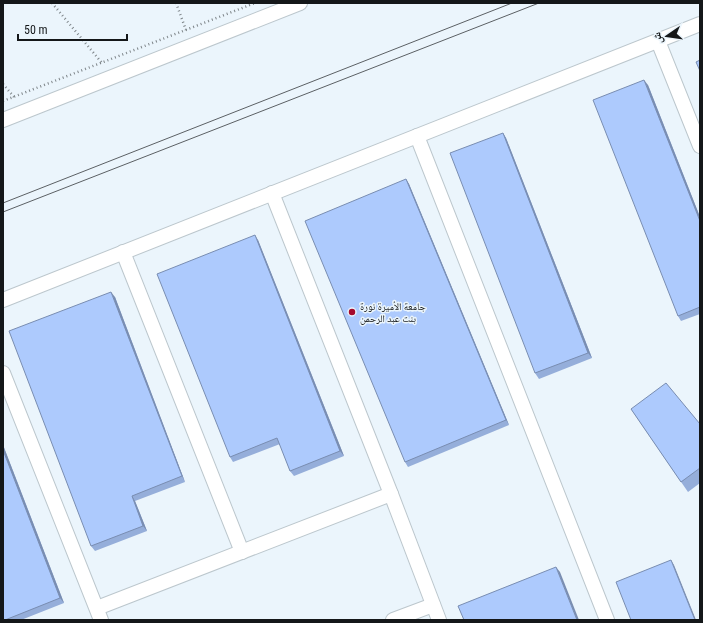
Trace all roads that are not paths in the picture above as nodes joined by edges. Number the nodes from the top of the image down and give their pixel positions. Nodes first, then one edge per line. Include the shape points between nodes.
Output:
1 (300, 3) edge
2 (700, 24) edge
3 (658, 41) junction
4 (3, 120) edge
5 (417, 136) junction
6 (700, 146) edge
7 (272, 193) junction
8 (123, 252) junction
9 (3, 300) edge
10 (3, 373) edge
11 (391, 494) junction
12 (242, 552) junction
13 (433, 604) junction
14 (99, 614) edge
15 (393, 620) edge
16 (439, 620) edge
17 (607, 620) edge

1 - 4 street
2 - 3 street
3 - 5 street
3 - 6 street
5 - 7 street
5 - 17 street
7 - 8 street
7 - 11 street
8 - 9 street
8 - 12 street
10 - 14 street
11 - 12 street
11 - 13 street
12 - 14 street
13 - 15 street
13 - 16 street

